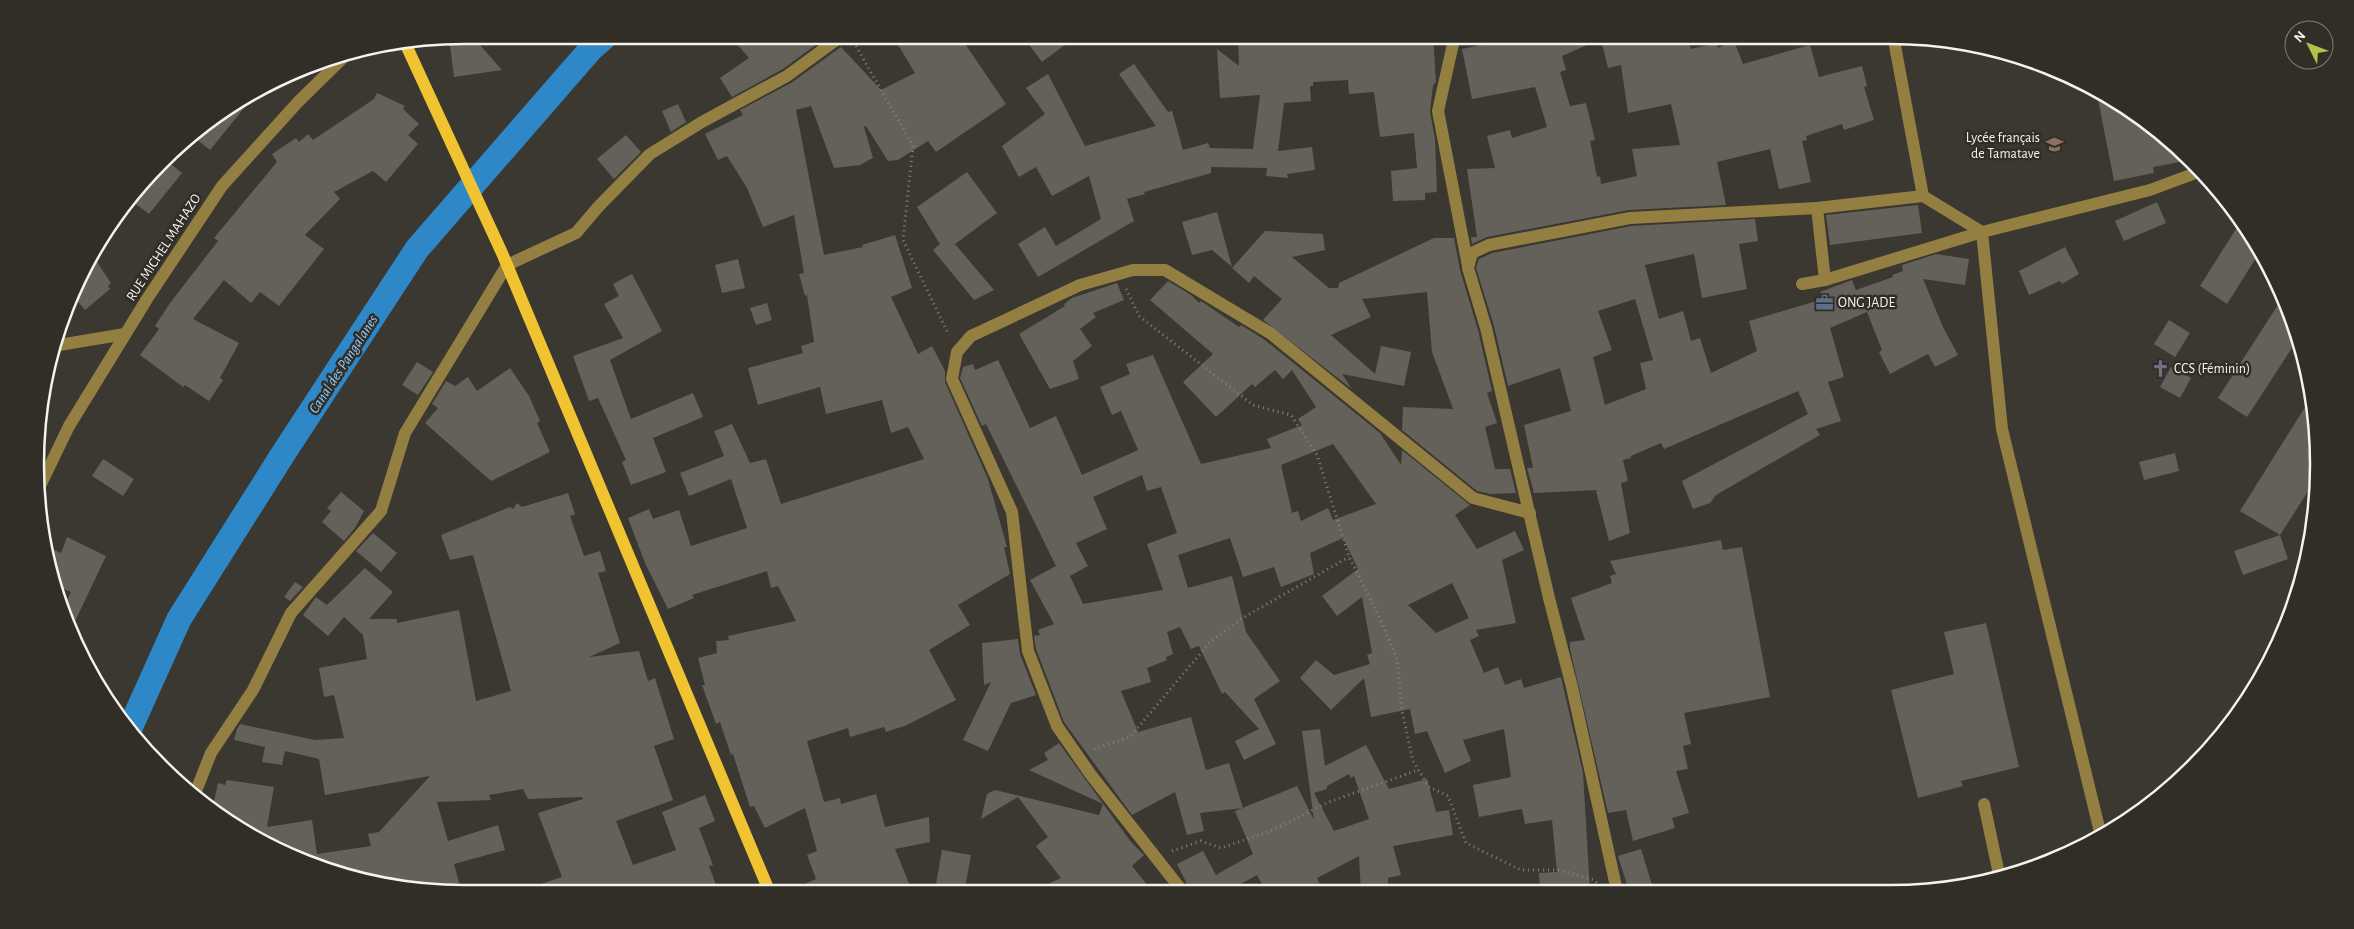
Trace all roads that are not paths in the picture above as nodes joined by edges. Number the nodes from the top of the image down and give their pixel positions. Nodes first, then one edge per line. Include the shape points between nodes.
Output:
1 (830, 44) edge
2 (1453, 44) edge
3 (1895, 44) edge
4 (407, 48) edge
5 (338, 63) edge
6 (2193, 174) edge
7 (1923, 196) junction
8 (1816, 208) junction
9 (1982, 232) junction
10 (507, 266) junction
11 (1468, 268) junction
12 (1824, 280) junction
13 (1802, 284) dead end
14 (125, 334) junction
15 (61, 345) edge
16 (44, 477) edge
17 (1530, 513) junction
18 (197, 789) edge
19 (1984, 804) dead end
20 (2099, 829) edge
21 (1997, 871) edge
22 (767, 885) edge
23 (1177, 885) edge
24 (1616, 885) edge

1 - 10 street via 787,76 650,154 576,234
2 - 11 street via 1438,110
3 - 7 street
4 - 10 main road
5 - 14 street, RUE MICHEL MAHAZO via 298,102 222,186
6 - 9 street via 2150,190
7 - 8 street
7 - 9 street
8 - 11 street via 1630,218 1489,245 1472,253
8 - 12 street
9 - 12 street
9 - 20 street via 2002,429
10 - 18 street via 405,433 381,511 291,613 253,690 211,753
10 - 22 main road
11 - 17 street via 1486,328
12 - 13 street
14 - 15 street
14 - 16 street, RUE MICHEL MAHAZO via 69,426
17 - 23 street via 1473,498 1270,333 1165,270 1134,270 1080,285 971,336 957,352 952,379 1012,512 1028,651 1057,726
17 - 24 street
19 - 21 street

